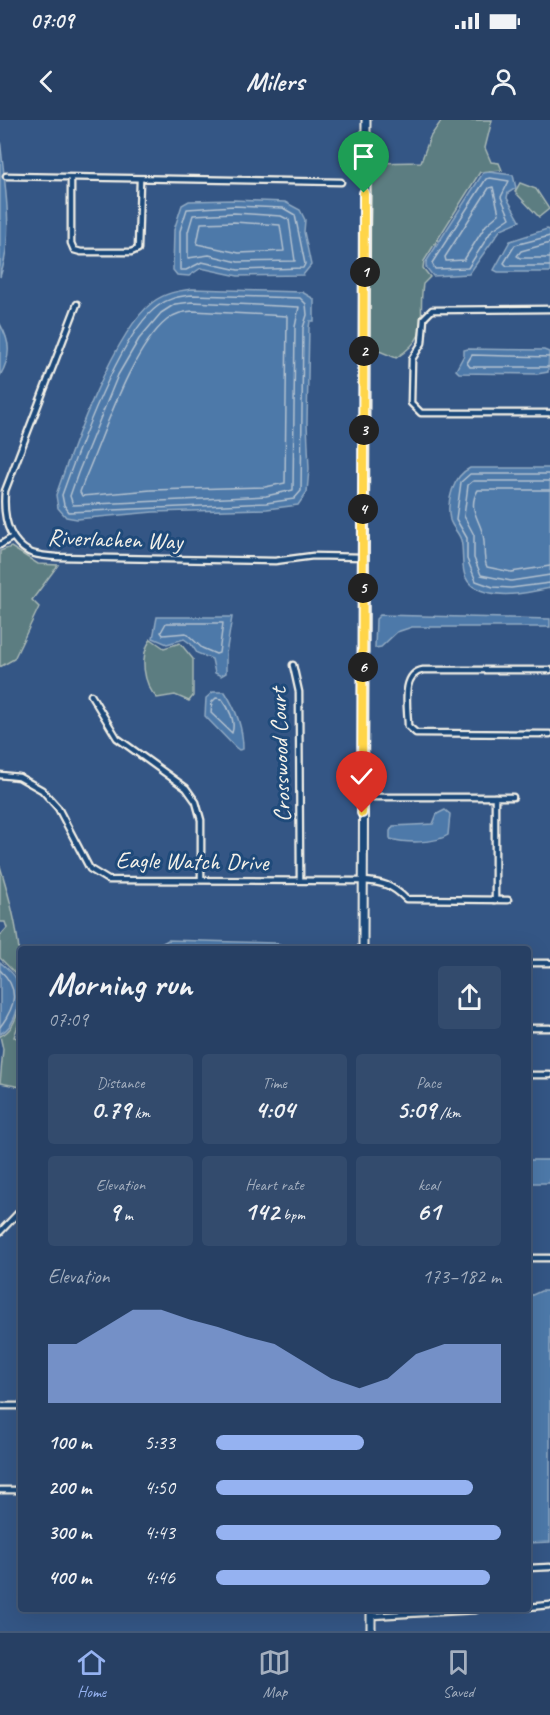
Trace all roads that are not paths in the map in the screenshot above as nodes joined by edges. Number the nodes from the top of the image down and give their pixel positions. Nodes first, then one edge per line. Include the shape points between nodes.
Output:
1 (366, 120) edge
2 (6, 176) dead end
3 (71, 179) junction
4 (140, 180) junction
5 (341, 182) dead end
6 (77, 304) dead end
7 (550, 309) edge
8 (550, 413) edge
9 (13, 537) junction
10 (0, 544) edge
11 (363, 557) junction
12 (293, 665) dead end
13 (550, 670) edge
14 (91, 695) dead end
15 (550, 734) edge
16 (0, 775) edge
17 (362, 797) junction
18 (495, 797) junction
19 (513, 797) dead end
20 (201, 879) junction
21 (300, 880) junction
22 (362, 880) junction
23 (495, 900) junction
24 (508, 900) dead end
25 (363, 946) edge
26 (531, 963) edge
27 (550, 963) edge
28 (531, 1028) edge
29 (550, 1028) edge
30 (531, 1075) edge
31 (550, 1075) edge
32 (18, 1213) edge
33 (1, 1230) edge
34 (531, 1258) edge
35 (550, 1258) edge
36 (18, 1406) edge
37 (0, 1407) edge
38 (18, 1490) edge
39 (0, 1491) edge
40 (550, 1567) edge
41 (531, 1568) edge
42 (550, 1605) edge
43 (531, 1607) edge
44 (371, 1612) edge
45 (371, 1631) edge

1 - 11 street
2 - 3 street
3 - 4 street
3 - 4 street via 70,243 81,252 138,249
4 - 5 street
6 - 9 street, Riverlachen Way via 5,491 3,513
7 - 8 street via 432,310 424,318 422,344 412,359 411,403 421,413
9 - 10 street
9 - 11 street, Riverlachen Way via 30,553 57,557 275,561 313,556
11 - 17 street
12 - 21 street, Crosswood Court via 299,692
13 - 15 street via 416,672 408,680 408,726 416,733
14 - 20 street via 117,738 186,788 196,802 201,820
16 - 20 street, Eagle Watch Drive via 19,777 42,790 58,808 90,869 108,880
17 - 18 street
17 - 22 street
18 - 19 street
18 - 23 street
20 - 21 street, Eagle Watch Drive
21 - 22 street, Eagle Watch Drive
22 - 23 street, Eagle Watch Drive via 385,882 406,899
22 - 25 street
23 - 24 street, Eagle Watch Drive
26 - 27 street
28 - 29 street
30 - 31 street
32 - 33 street
34 - 35 street
36 - 37 street
38 - 39 street
40 - 41 street
42 - 43 street
44 - 45 street

